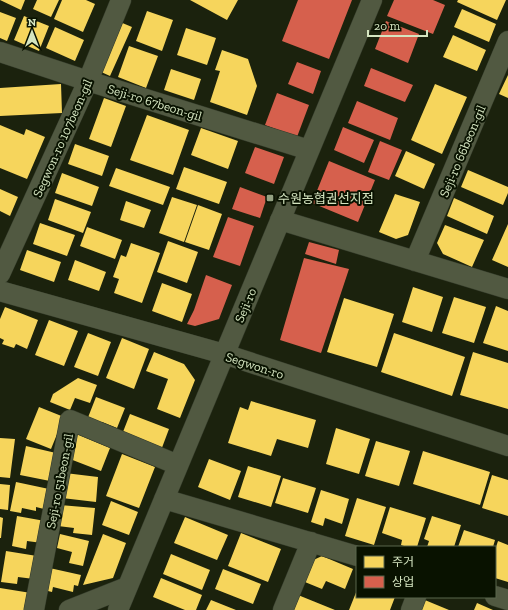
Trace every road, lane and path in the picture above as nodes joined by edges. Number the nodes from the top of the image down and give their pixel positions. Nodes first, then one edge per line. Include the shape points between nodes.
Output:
1 (121, 0) edge
2 (372, 0) edge
3 (508, 41) edge
4 (0, 52) edge
5 (88, 81) junction
6 (310, 150) junction
7 (280, 220) junction
8 (415, 261) junction
9 (0, 274) edge
10 (508, 289) edge
11 (0, 291) edge
12 (224, 354) junction
13 (508, 446) edge
14 (178, 465) junction
15 (164, 499) junction
16 (311, 542) junction
17 (356, 556) edge
18 (127, 587) junction
19 (496, 596) edge
20 (416, 598) edge
21 (508, 600) edge
22 (34, 610) edge
23 (69, 610) edge
24 (118, 610) edge
25 (283, 610) edge
26 (411, 610) edge

1 - 5 street, Segwon-ro 107beon-gil
2 - 6 street, Seji-ro
3 - 8 street, Seji-ro 66beon-gil
4 - 5 street, Seji-ro 67beon-gil
5 - 6 street, Seji-ro 67beon-gil
5 - 9 street, Segwon-ro 107beon-gil
6 - 7 street, Seji-ro
7 - 8 street
7 - 12 street, Seji-ro
8 - 10 street
11 - 12 street, Segwon-ro
12 - 13 street, Segwon-ro
12 - 14 street, Seji-ro
14 - 15 street, Seji-ro
14 - 22 street, Seji-ro 51beon-gil via 70,420
15 - 16 street
15 - 18 street, Seji-ro
16 - 17 street
16 - 25 street
18 - 23 street
18 - 24 street, Seji-ro
19 - 21 street
20 - 26 street

